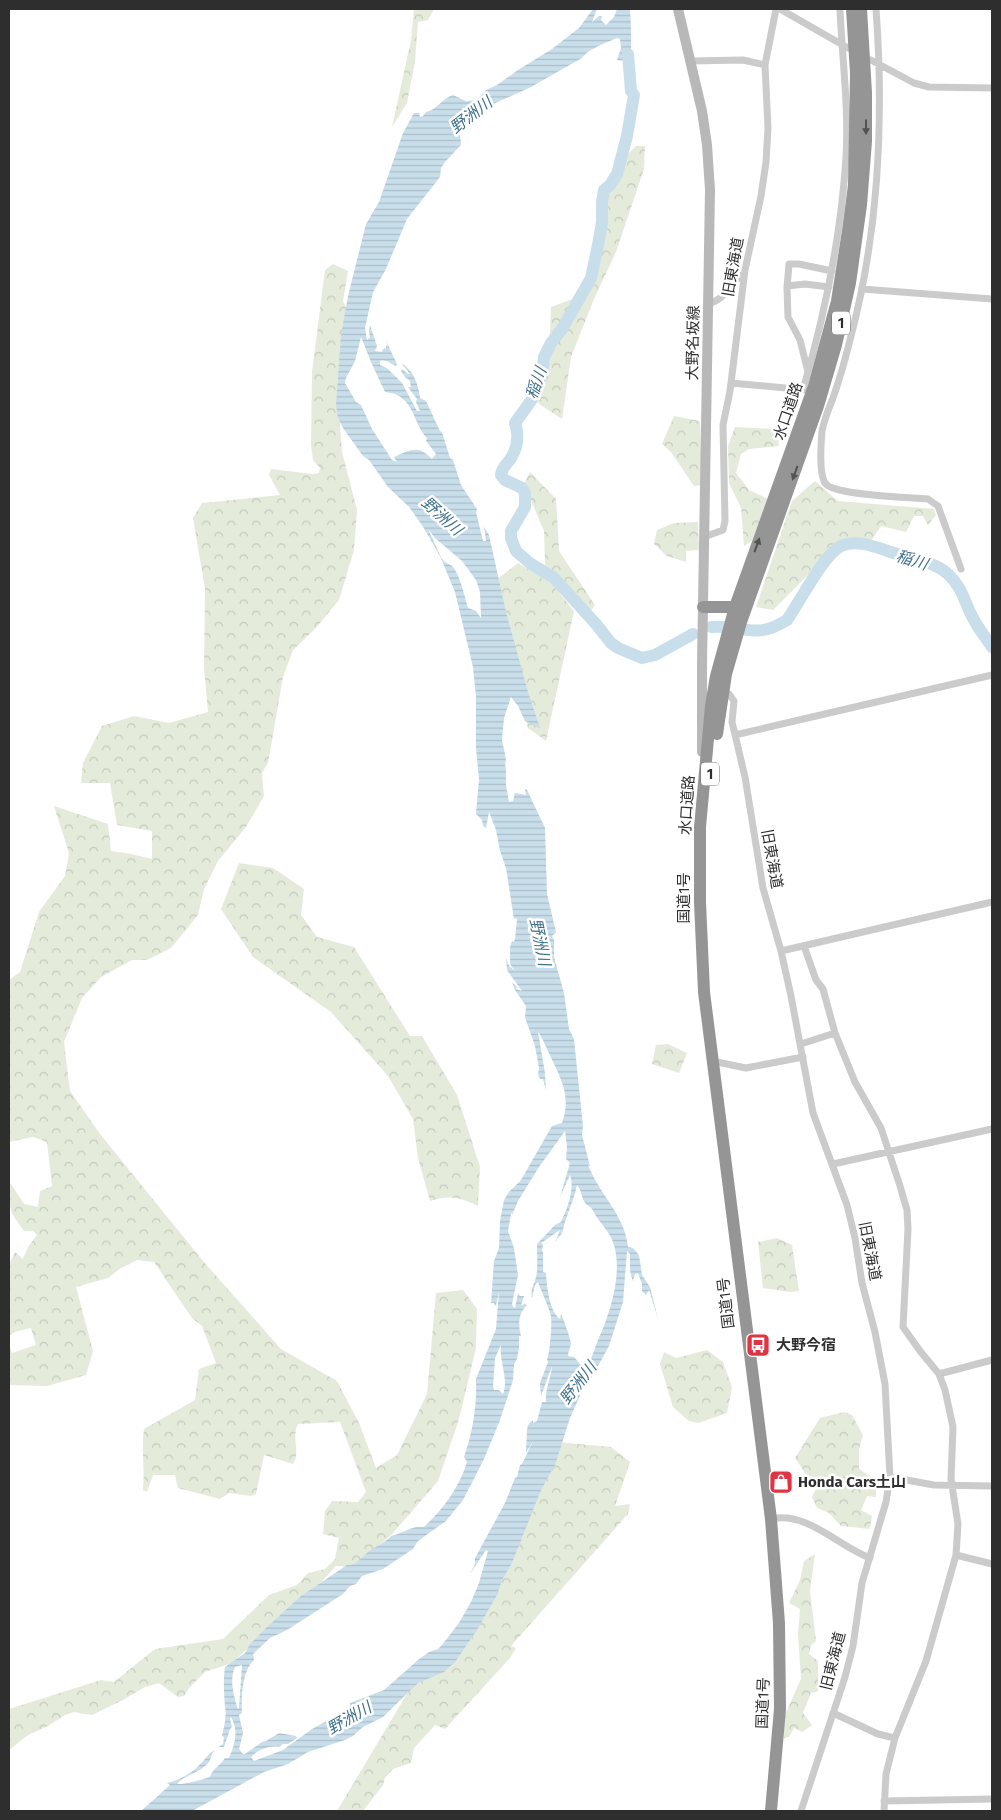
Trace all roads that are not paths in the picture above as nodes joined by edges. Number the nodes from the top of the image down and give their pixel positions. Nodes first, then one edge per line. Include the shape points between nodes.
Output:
1 (678, 9) edge
2 (776, 9) edge
3 (780, 9) edge
4 (840, 9) edge
5 (852, 9) edge
6 (861, 9) edge
7 (876, 9) edge
8 (844, 46) junction
9 (871, 60) dead end
10 (690, 61) junction
11 (766, 65) junction
12 (880, 66) junction
13 (983, 87) junction
14 (992, 88) edge
15 (992, 95) edge
16 (832, 271) junction
17 (744, 274) junction
18 (787, 286) junction
19 (829, 287) junction
20 (862, 289) junction
21 (992, 299) edge
22 (708, 304) junction
23 (808, 372) junction
24 (731, 383) junction
25 (704, 538) junction
26 (961, 569) dead end
27 (703, 607) junction
28 (735, 607) junction
29 (736, 621) junction
30 (992, 675) edge
31 (702, 680) junction
32 (723, 693) junction
33 (713, 717) junction
34 (735, 736) junction
35 (704, 783) junction
36 (701, 850) junction
37 (992, 902) edge
38 (804, 946) junction
39 (781, 951) junction
40 (835, 1033) junction
41 (801, 1044) junction
42 (803, 1057) junction
43 (712, 1061) junction
44 (992, 1129) edge
45 (889, 1153) junction
46 (833, 1164) junction
47 (992, 1360) edge
48 (939, 1374) junction
49 (890, 1476) junction
50 (952, 1486) junction
51 (992, 1486) edge
52 (770, 1519) junction
53 (956, 1555) junction
54 (870, 1558) junction
55 (992, 1564) edge
56 (834, 1713) junction
57 (895, 1738) junction
58 (992, 1799) edge
59 (884, 1801) junction
60 (771, 1811) edge
61 (801, 1811) edge
62 (884, 1811) edge

1 - 10 main road, 大野名坂線
2 - 11 street, 旧東海道
3 - 8 street
4 - 8 street
28 -> 5 highway, 水口道路 / 1 via 814,386 837,301 854,185 856,81
6 -> 29 highway, 水口道路 / 1 via 866,141 850,283 818,406
7 - 12 street
8 - 16 street via 846,157
9 - 12 street
10 - 11 street via 743,60
10 - 22 main road, 大野名坂線 via 708,154
11 - 17 street, 旧東海道 via 766,162
12 - 13 street via 914,84
12 - 20 street via 878,178
13 - 14 street
13 - 15 street
16 - 18 street via 789,264
16 - 19 street
17 - 22 street via 724,296
17 - 24 street, 旧東海道
18 - 19 street
18 - 23 street via 788,318 800,340
19 - 23 street
20 - 21 street
20 - 26 street via 851,337 822,429 821,470 824,481 829,488 837,490 928,499 938,506
22 - 25 main road, 大野名坂線
23 - 24 street via 805,390
24 - 25 street, 旧東海道 via 724,425 725,521 723,530
25 - 27 main road, 大野名坂線
27 - 28 highway
27 - 31 main road, 大野名坂線
28 - 29 highway, 水口道路 / 1
29 - 32 highway, 水口道路 / 1
30 - 34 street
31 - 32 street via 706,686
31 - 33 main road
31 - 35 main road, 大野名坂線
32 - 33 highway, 水口道路 / 1
32 - 33 highway, 水口道路 / 1
32 - 34 street, 旧東海道 via 734,701 732,722
33 - 35 highway, 水口道路 / 1
33 - 36 highway, 水口道路 / 1
34 - 39 street, 旧東海道 via 763,888
35 - 36 highway, 水口道路 / 1
36 - 43 highway, 国道1号 / 1 via 701,955
37 - 38 street
38 - 39 street
38 - 40 street via 816,980 823,989
39 - 41 street, 旧東海道
40 - 41 street
40 - 45 street via 855,1082 881,1128
41 - 42 street, 旧東海道
42 - 43 street via 746,1068
42 - 46 street, 旧東海道 via 813,1113
43 - 52 highway, 国道1号 / 1
44 - 45 street
45 - 46 street
45 - 48 street via 907,1210 903,1327
46 - 49 street, 旧東海道 via 853,1230 885,1384
47 - 48 street
48 - 50 street via 953,1427
49 - 50 street
49 - 54 street, 旧東海道
50 - 51 street
50 - 53 street via 958,1524
52 - 54 street via 790,1517
52 - 60 highway, 国道1号 / 1 via 779,1623 780,1680
53 - 55 street
53 - 57 street via 926,1661
54 - 56 street, 旧東海道 via 862,1583 854,1646
56 - 57 street via 878,1734
56 - 61 street, 旧東海道
57 - 59 street via 886,1774
58 - 59 street
59 - 62 street

